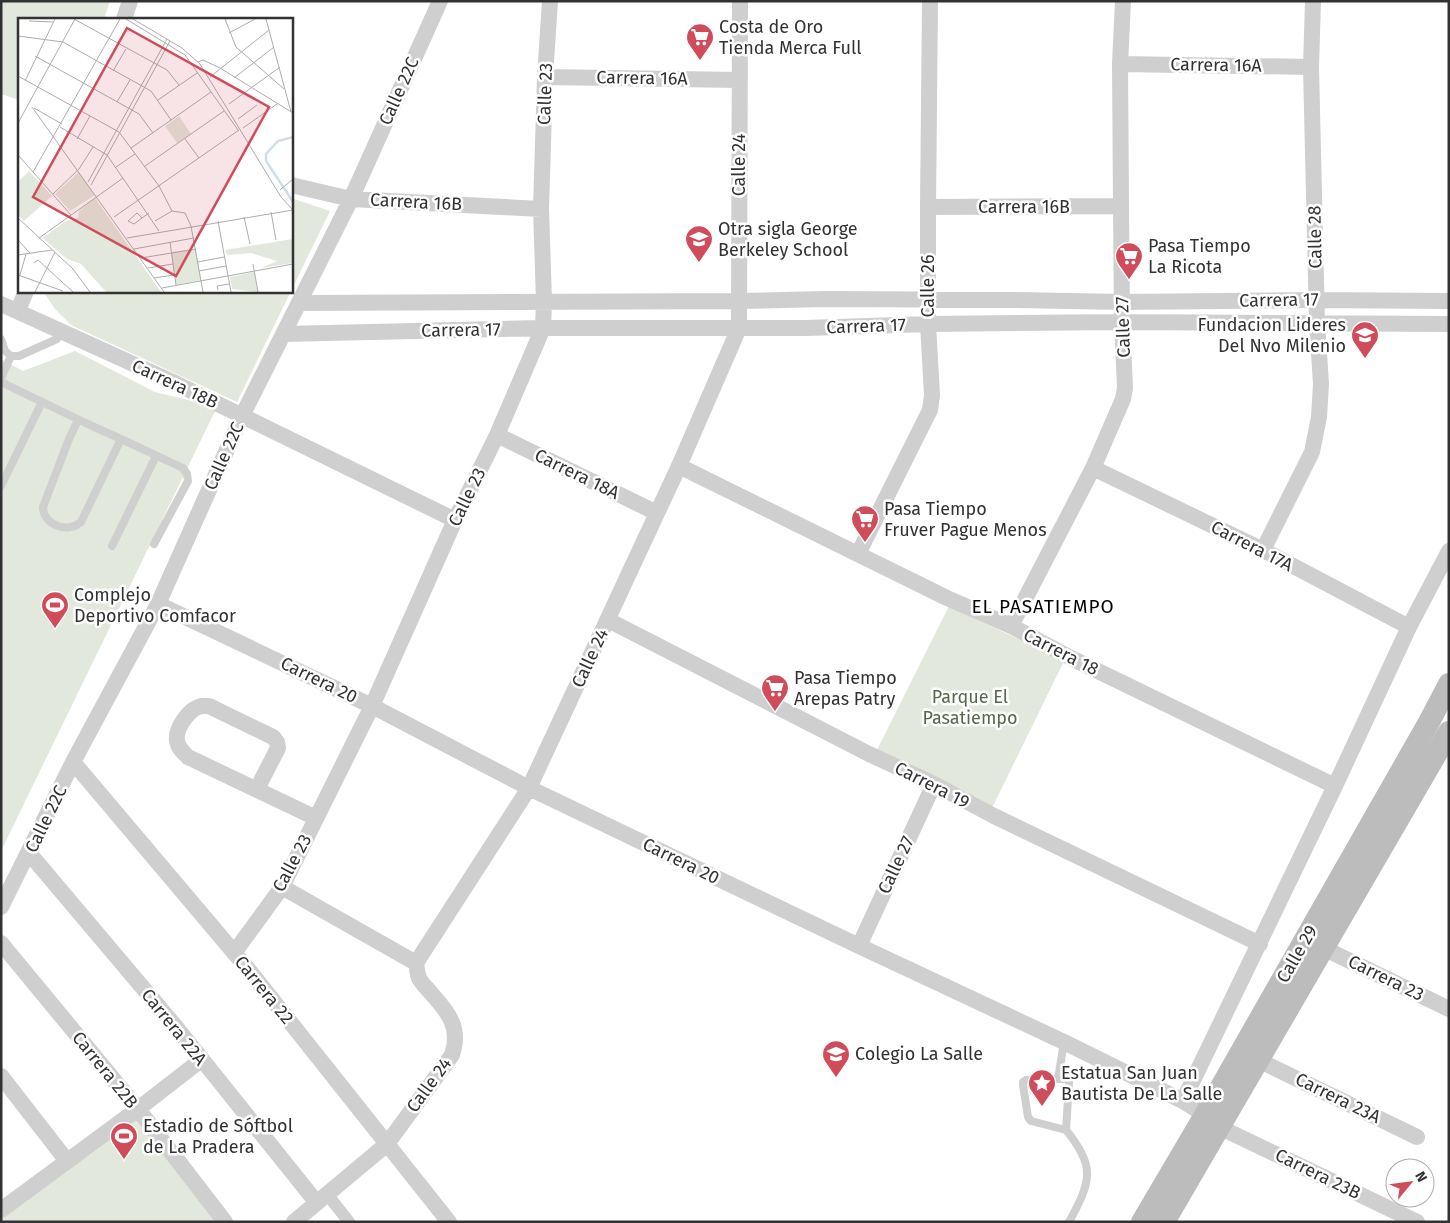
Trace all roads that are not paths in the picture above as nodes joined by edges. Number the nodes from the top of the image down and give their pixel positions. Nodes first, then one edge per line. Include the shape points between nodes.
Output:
1 (130, 1) edge
2 (440, 1) edge
3 (550, 1) edge
4 (740, 1) edge
5 (930, 1) edge
6 (1122, 1) edge
7 (1313, 1) edge
8 (124, 18) edge
9 (1120, 64) junction
10 (1312, 67) junction
11 (545, 77) junction
12 (738, 80) junction
13 (292, 185) edge
14 (352, 199) junction
15 (1121, 206) junction
16 (928, 207) junction
17 (542, 209) junction
18 (26, 292) edge
19 (928, 300) junction
20 (1317, 300) junction
21 (544, 301) junction
22 (740, 301) junction
23 (1122, 302) junction
24 (1449, 302) edge
25 (300, 303) junction
26 (1, 304) edge
27 (18, 311) junction
28 (1122, 322) junction
29 (1317, 322) junction
30 (928, 324) junction
31 (1449, 324) edge
32 (543, 328) junction
33 (739, 328) junction
34 (60, 331) junction
35 (284, 334) junction
36 (1, 340) edge
37 (11, 356) junction
38 (1, 378) edge
39 (1, 382) edge
40 (42, 402) junction
41 (242, 416) junction
42 (78, 420) junction
43 (497, 435) junction
44 (121, 439) junction
45 (156, 456) junction
46 (679, 466) junction
47 (1093, 468) junction
48 (1, 486) edge
49 (657, 513) junction
50 (455, 520) junction
51 (154, 544) dead end
52 (112, 546) dead end
53 (1263, 550) junction
54 (1449, 551) edge
55 (858, 554) junction
56 (158, 604) junction
57 (608, 620) junction
58 (1011, 626) junction
59 (1409, 627) junction
60 (1449, 684) edge
61 (372, 706) junction
62 (1442, 729) edge
63 (74, 762) junction
64 (934, 784) junction
65 (1335, 786) junction
66 (529, 788) junction
67 (256, 789) junction
68 (316, 818) junction
69 (29, 853) junction
70 (282, 887) junction
71 (1, 907) edge
72 (1, 943) edge
73 (1260, 944) junction
74 (859, 946) junction
75 (1323, 948) junction
76 (234, 953) junction
77 (416, 963) junction
78 (1449, 1009) edge
79 (1064, 1042) junction
80 (201, 1060) junction
81 (1258, 1060) junction
82 (1, 1076) edge
83 (1058, 1079) junction
84 (1183, 1101) junction
85 (138, 1109) junction
86 (1212, 1121) junction
87 (1066, 1130) junction
88 (1417, 1137) dead end
89 (386, 1144) junction
90 (67, 1161) junction
91 (322, 1198) junction
92 (1, 1210) edge
93 (225, 1222) edge
94 (294, 1222) edge
95 (350, 1222) edge
96 (449, 1222) edge
97 (1068, 1222) edge
98 (1142, 1222) edge
99 (1164, 1222) edge
100 (1417, 1222) edge

1 - 8 street
2 - 14 street, Calle 22C
3 - 11 street, Calle 23
4 - 12 street, Calle 24
5 - 16 street, Calle 26
6 - 9 street, Calle 27
7 - 10 street, Calle 28
9 - 10 street, Carrera 16A
9 - 15 street, Calle 27
10 - 20 street, Calle 28
11 - 12 street, Carrera 16A
11 - 17 street, Calle 23
12 - 22 street, Calle 24
13 - 14 street, Carrera 16B
14 - 17 street, Carrera 16B
14 - 25 street, Calle 22C
15 - 16 street, Carrera 16B
15 - 23 street, Calle 27
16 - 19 street, Calle 26
17 - 21 street, Calle 23
18 - 27 street
19 - 22 street, Carrera 17
19 - 23 street, Carrera 17
19 - 30 street, Calle 26
20 - 23 street, Carrera 17
20 - 24 street, Carrera 17
20 - 29 street, Calle 28
21 - 22 street, Carrera 17
21 - 25 street, Carrera 17
21 - 32 street, Calle 23
22 - 33 street, Calle 24
23 - 28 street, Calle 27
25 - 35 street, Calle 22C
26 - 27 street, Carrera 18B
27 - 34 street, Carrera 18B
28 - 29 street, Carrera 17
28 - 30 street, Carrera 17
28 - 47 street, Calle 27 via 1123,399
29 - 31 street, Carrera 17
29 - 53 street, Calle 28 via 1321,384 1312,452
30 - 33 street, Carrera 17
30 - 55 street, Calle 26 via 930,410
32 - 33 street, Carrera 17
32 - 35 street, Carrera 17
32 - 43 street, Calle 23
33 - 46 street, Calle 24
34 - 37 lane via 56,339 44,346
34 - 41 street, Carrera 18B
35 - 41 street, Calle 22C
36 - 37 lane via 5,352
37 - 38 lane
39 - 40 lane
40 - 42 lane
40 - 48 lane
41 - 50 street, Carrera 18B
41 - 56 street, Calle 22C
42 - 44 lane
42 - 44 lane via 43,507 48,520 60,528 71,528 81,522
43 - 49 street, Carrera 18A
43 - 50 street, Calle 23
44 - 45 lane
45 - 51 lane via 183,468 188,481
45 - 52 lane
46 - 49 street, Calle 24
46 - 55 street, Carrera 18
47 - 53 street, Carrera 17A
47 - 58 street, Calle 27
49 - 57 street, Calle 24
50 - 61 street, Calle 23
53 - 59 street, Carrera 17A
54 - 59 street
55 - 58 street, Carrera 18
56 - 61 street, Carrera 20
56 - 63 street, Calle 22C
57 - 64 street, Carrera 19
57 - 66 street, Calle 24
58 - 65 street, Carrera 18
59 - 65 street
60 - 62 main road, Calle 29
61 - 66 street, Carrera 20
61 - 68 street, Calle 23
62 - 75 main road, Calle 29
62 - 86 main road, Calle 29
63 - 69 street, Calle 22C
63 - 76 street, Carrera 22
64 - 73 street, Carrera 19
64 - 74 street, Calle 27
65 - 73 street
66 - 74 street, Carrera 20
66 - 77 street, Calle 24
67 - 67 street via 188,757 180,749 176,740 180,724 191,711 209,706 273,737 278,748
67 - 68 street
68 - 70 street, Calle 23
69 - 71 street, Calle 22C
69 - 80 street, Carrera 22A
70 - 76 street, Calle 23
70 - 77 street
72 - 85 street, Carrera 22B
73 - 84 street
74 - 79 street, Carrera 20
75 - 78 street, Carrera 23
75 - 81 main road, Calle 29
76 - 89 street, Carrera 22
77 - 89 street, Calle 24 via 418,976 451,1017 456,1044 452,1056
79 - 83 lane
79 - 84 street, Carrera 20
80 - 85 street
80 - 91 street, Carrera 22A
81 - 86 main road, Calle 29
81 - 88 street, Carrera 23A
82 - 90 street
83 - 87 lane via 1068,1079 1069,1082
83 - 87 lane via 1026,1080 1022,1084 1028,1118
84 - 86 street, Carrera 20
85 - 90 street
85 - 93 street, Carrera 22B
86 - 98 main road, Calle 29
86 - 99 main road, Calle 29
86 - 100 street, Carrera 23B
87 - 97 lane via 1077,1145 1088,1175 1083,1194
89 - 91 street, Calle 24
89 - 96 street, Carrera 22
90 - 92 street
91 - 94 street, Calle 24
91 - 95 street, Carrera 22A

